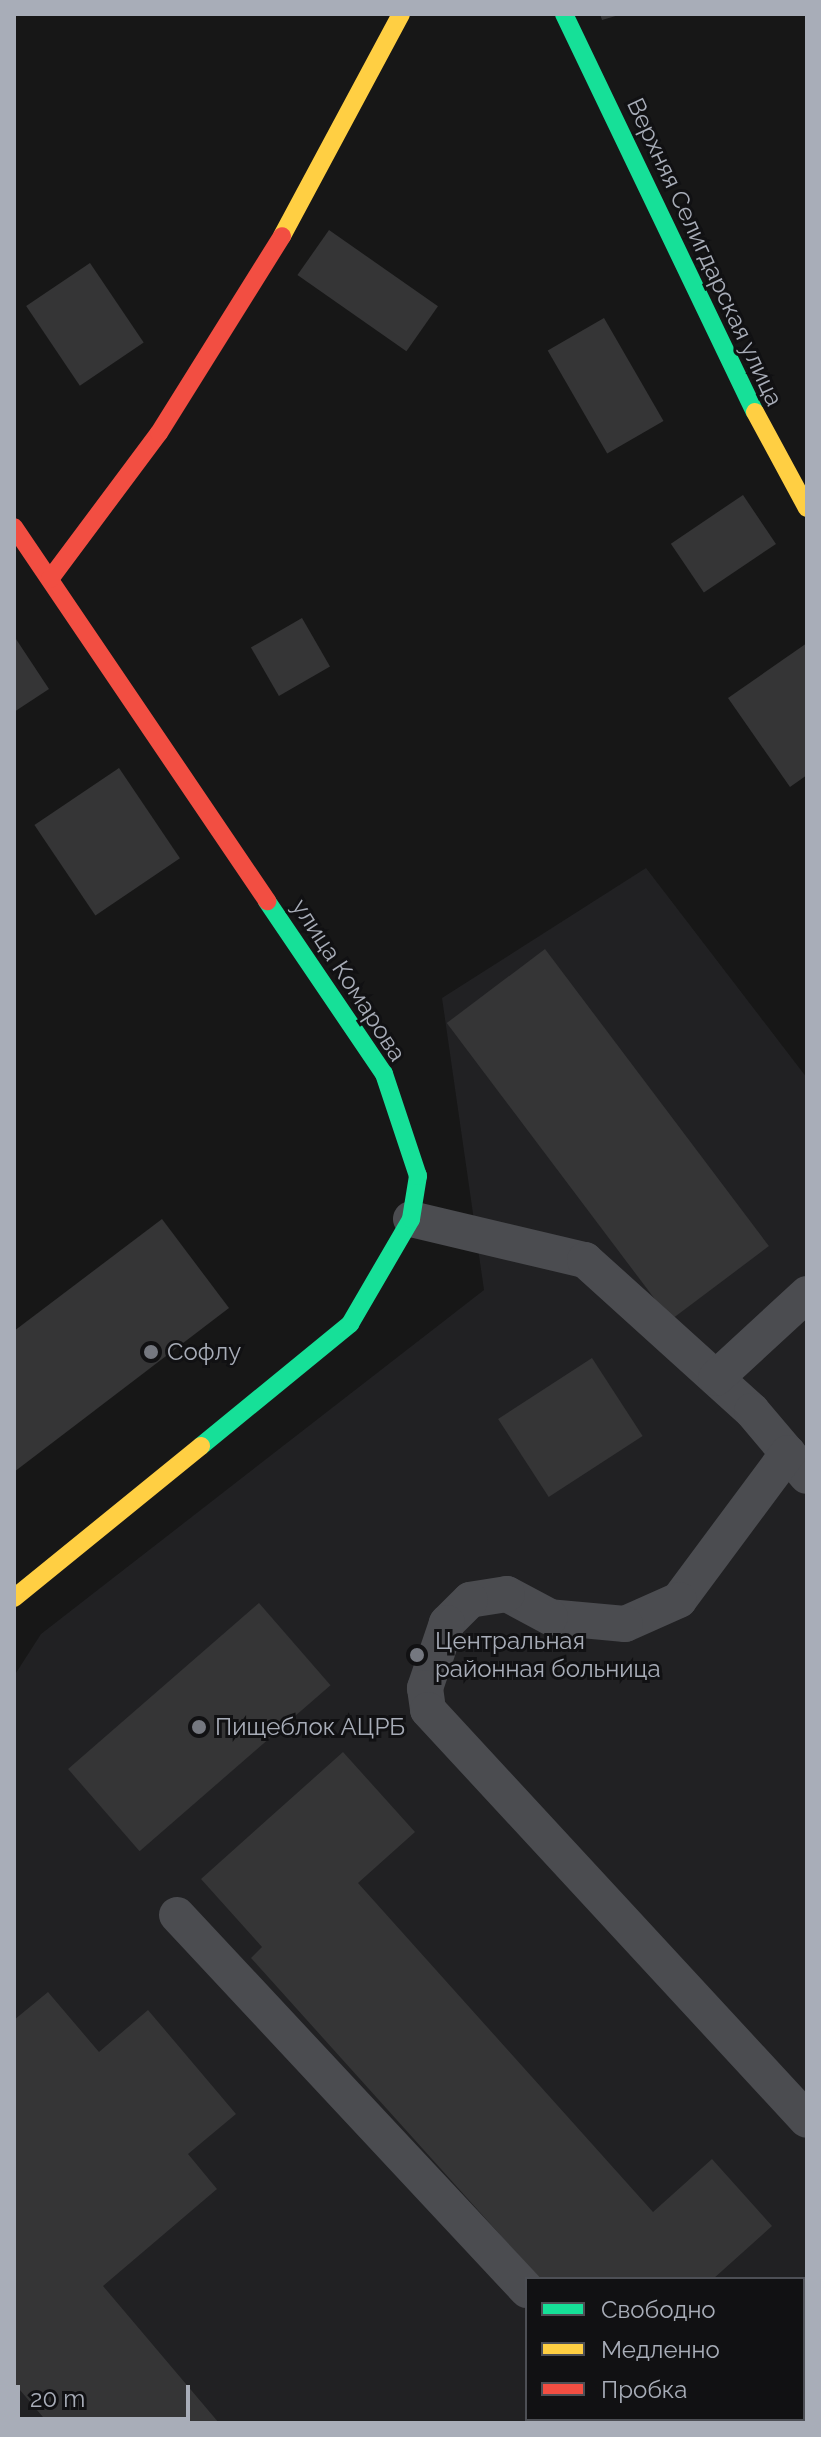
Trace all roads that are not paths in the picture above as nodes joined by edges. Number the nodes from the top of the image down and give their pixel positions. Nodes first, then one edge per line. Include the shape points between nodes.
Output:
1 (401, 14) edge
2 (564, 14) edge
3 (807, 508) edge
4 (14, 527) edge
5 (50, 579) junction
6 (411, 1219) junction
7 (807, 1294) edge
8 (716, 1378) junction
9 (797, 1464) edge
10 (14, 1598) edge
11 (177, 1915) dead end
12 (807, 2120) edge
13 (525, 2288) edge

1 - 5 street via 298,211 159,433
2 - 3 street, Верхняя Селигдарская улица via 722,351
4 - 5 street, улица Комарова
5 - 6 street, улица Комарова via 384,1074 418,1176
6 - 8 lane via 585,1260
6 - 10 street, улица Комарова via 350,1324
7 - 8 lane
8 - 9 lane
9 - 12 lane via 679,1600 625,1624 550,1617 507,1594 470,1600 447,1623 425,1688 428,1710
11 - 13 lane

